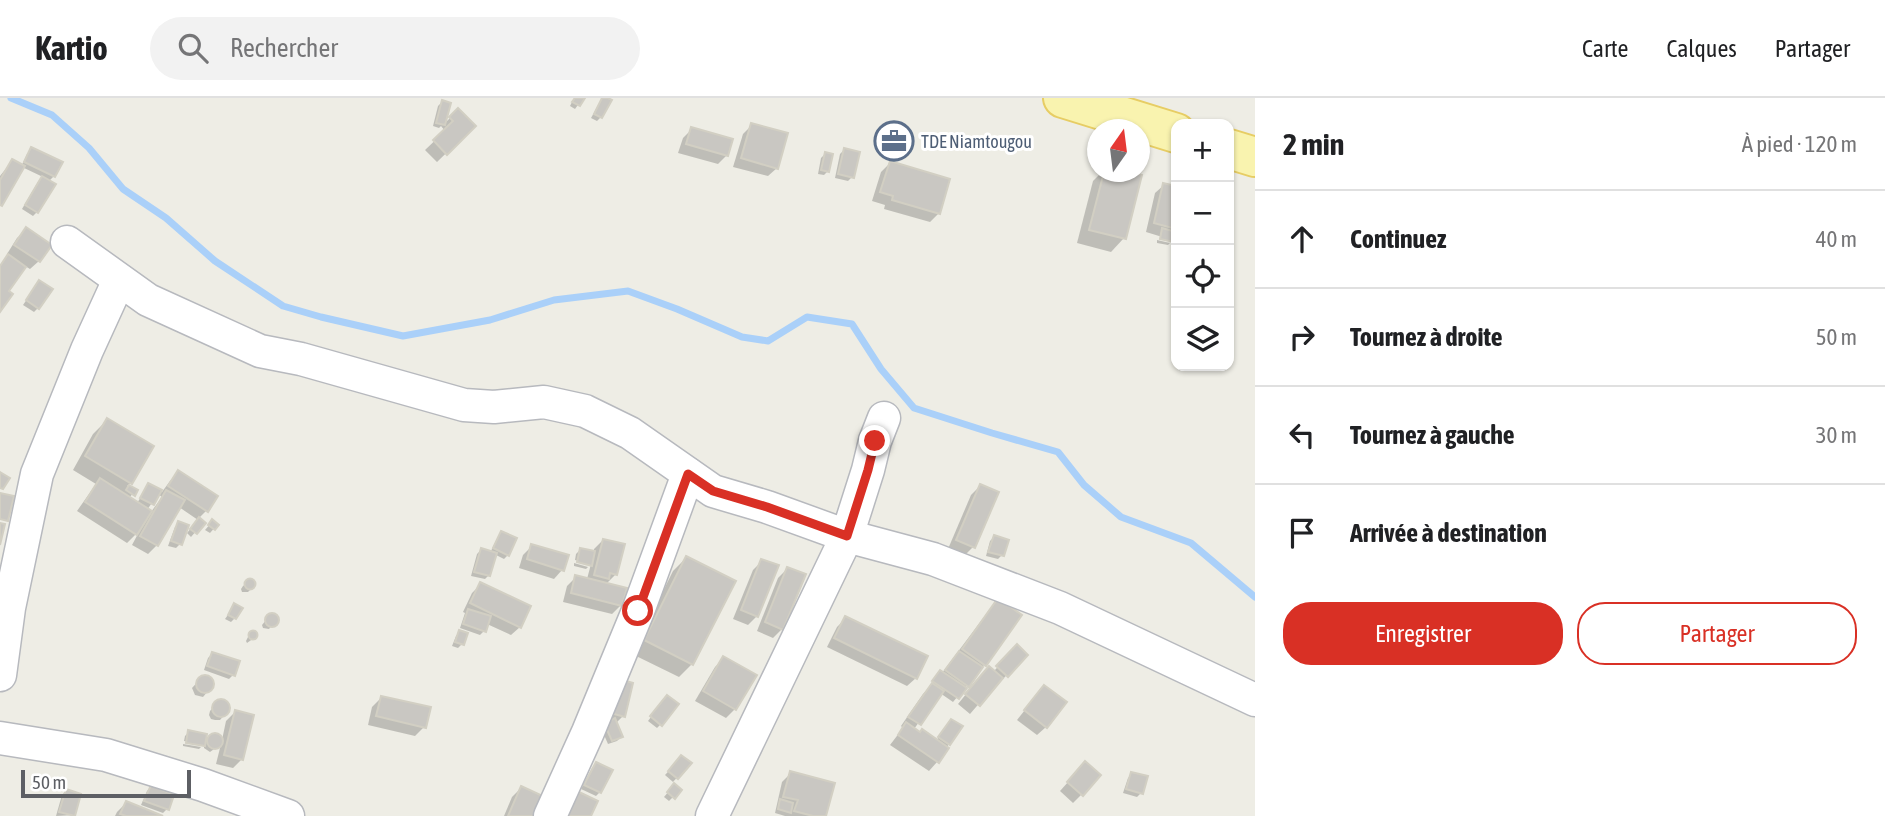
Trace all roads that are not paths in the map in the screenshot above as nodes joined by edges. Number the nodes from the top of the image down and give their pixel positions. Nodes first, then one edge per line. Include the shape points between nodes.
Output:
1 (1074, 100) edge
2 (1171, 131) edge
3 (1234, 151) edge
4 (1255, 157) edge
5 (67, 242) dead end
6 (119, 280) junction
7 (884, 418) dead end
8 (688, 474) junction
9 (847, 536) junction
10 (5, 606) edge
11 (0, 676) edge
12 (1255, 700) edge
13 (0, 738) edge
14 (288, 816) edge
15 (550, 816) edge
16 (712, 816) edge

1 - 2 main road
3 - 4 main road
5 - 6 street
6 - 8 street via 148,300 260,351 464,405 544,402 585,411 630,433
6 - 10 street via 37,474
7 - 9 street
8 - 9 street via 713,491
8 - 15 street via 638,611
9 - 12 street via 933,559 1060,608
9 - 16 street
10 - 11 street
13 - 14 street via 106,755

